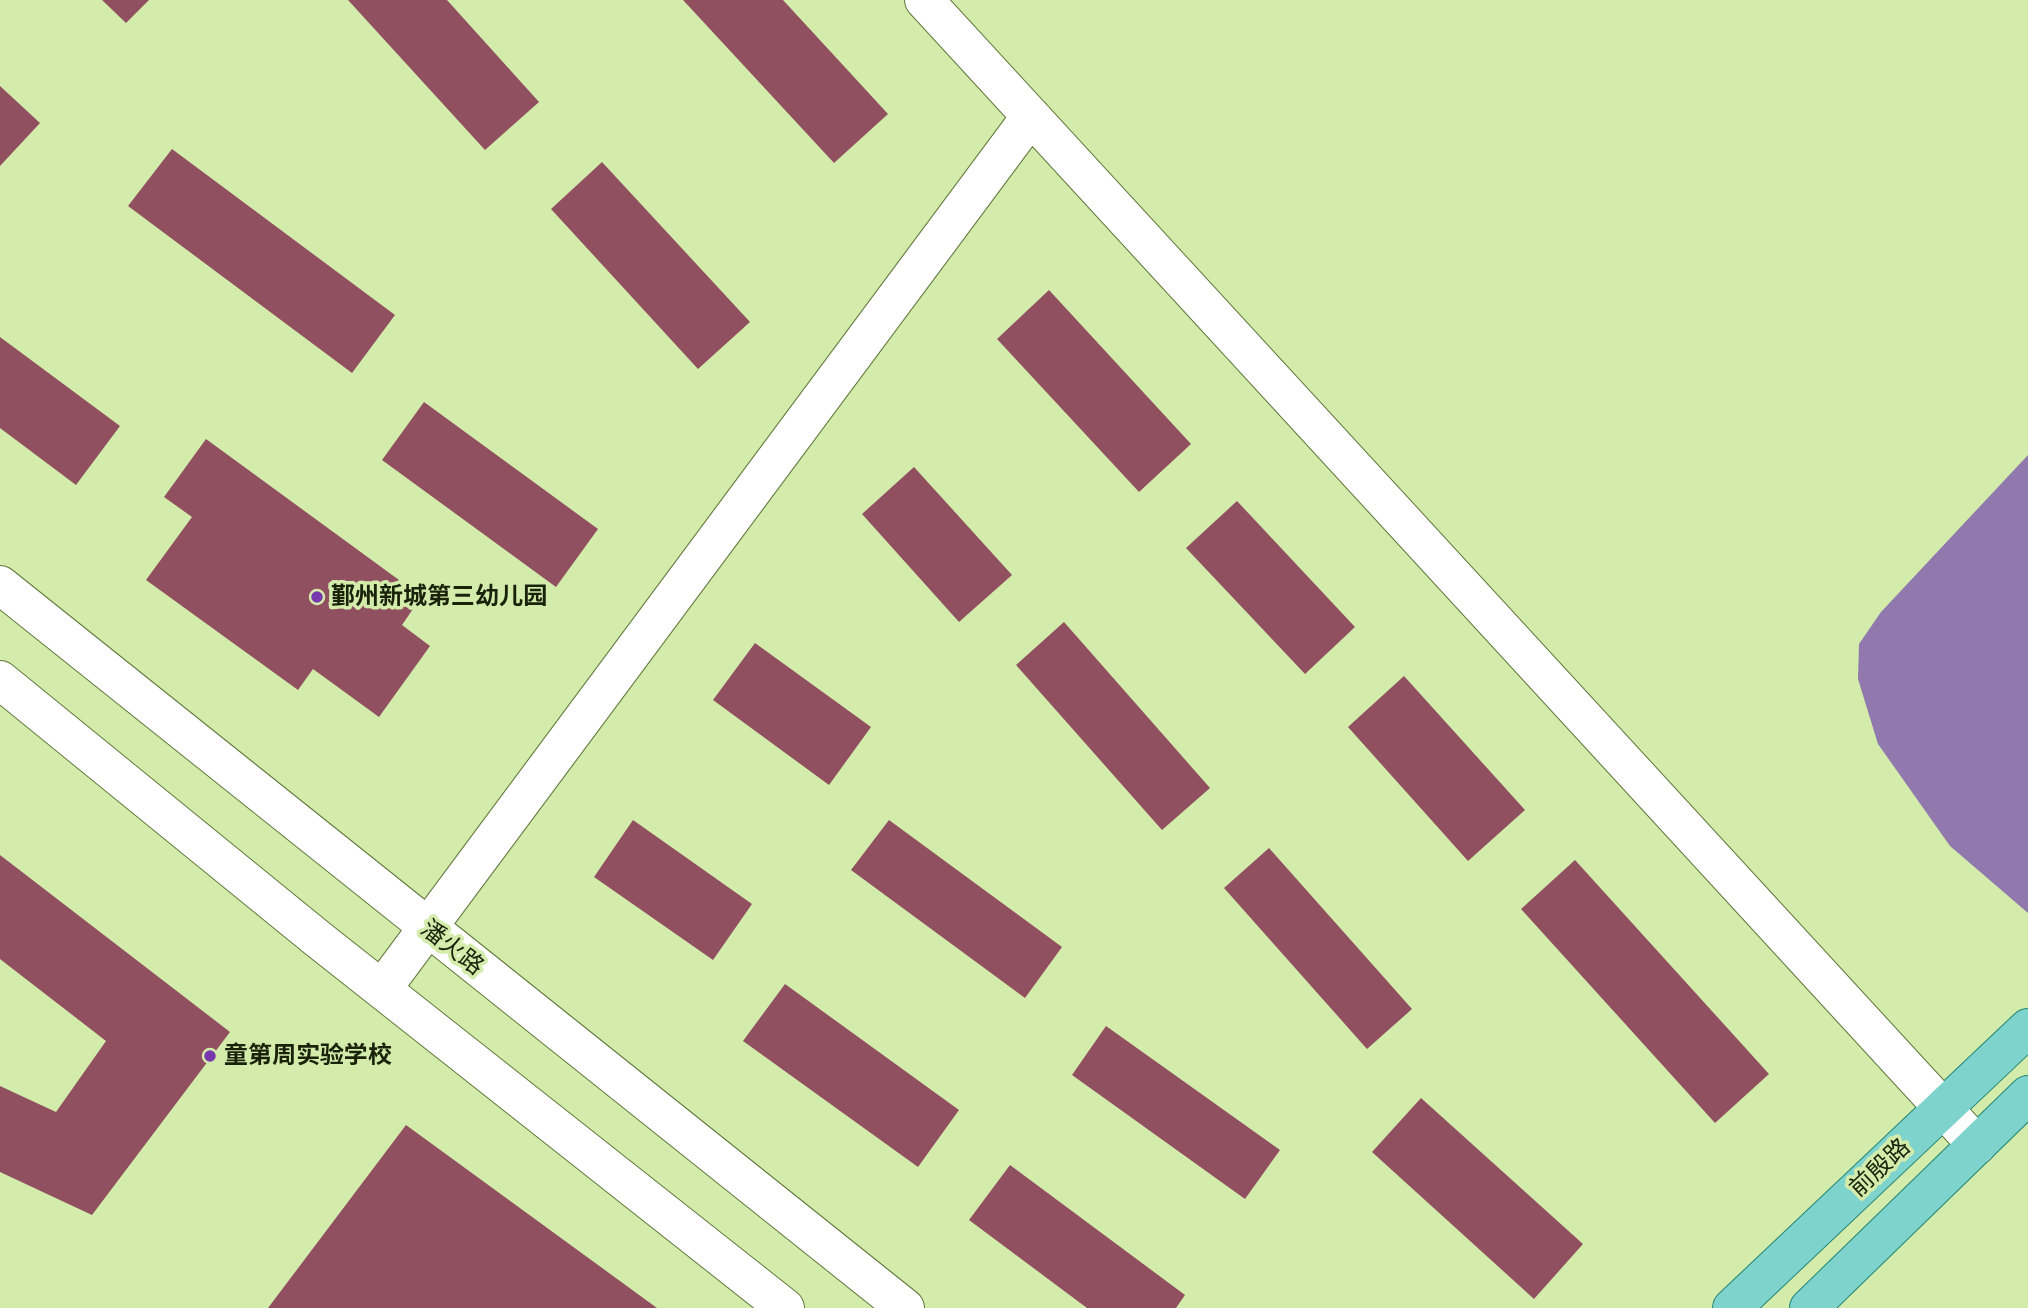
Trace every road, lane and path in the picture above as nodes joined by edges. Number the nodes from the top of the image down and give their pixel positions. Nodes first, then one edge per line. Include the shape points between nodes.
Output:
1 (924, 0) edge
2 (1031, 116) junction
3 (0, 585) edge
4 (0, 680) edge
5 (428, 929) junction
6 (382, 989) junction
7 (2028, 1028) edge
8 (2028, 1095) edge
9 (1944, 1107) junction
10 (1977, 1145) junction
11 (785, 1308) edge
12 (905, 1308) edge
13 (1732, 1308) edge
14 (1809, 1308) edge

1 - 2 street
2 - 5 street
2 - 9 street
3 - 5 street, 潘火路
4 - 6 street
5 - 6 street
5 - 12 street, 潘火路
6 - 11 street
7 - 9 main road, 前殷路
8 - 10 main road, 前殷路
9 - 10 street
9 - 13 main road, 前殷路
10 - 14 main road, 前殷路

